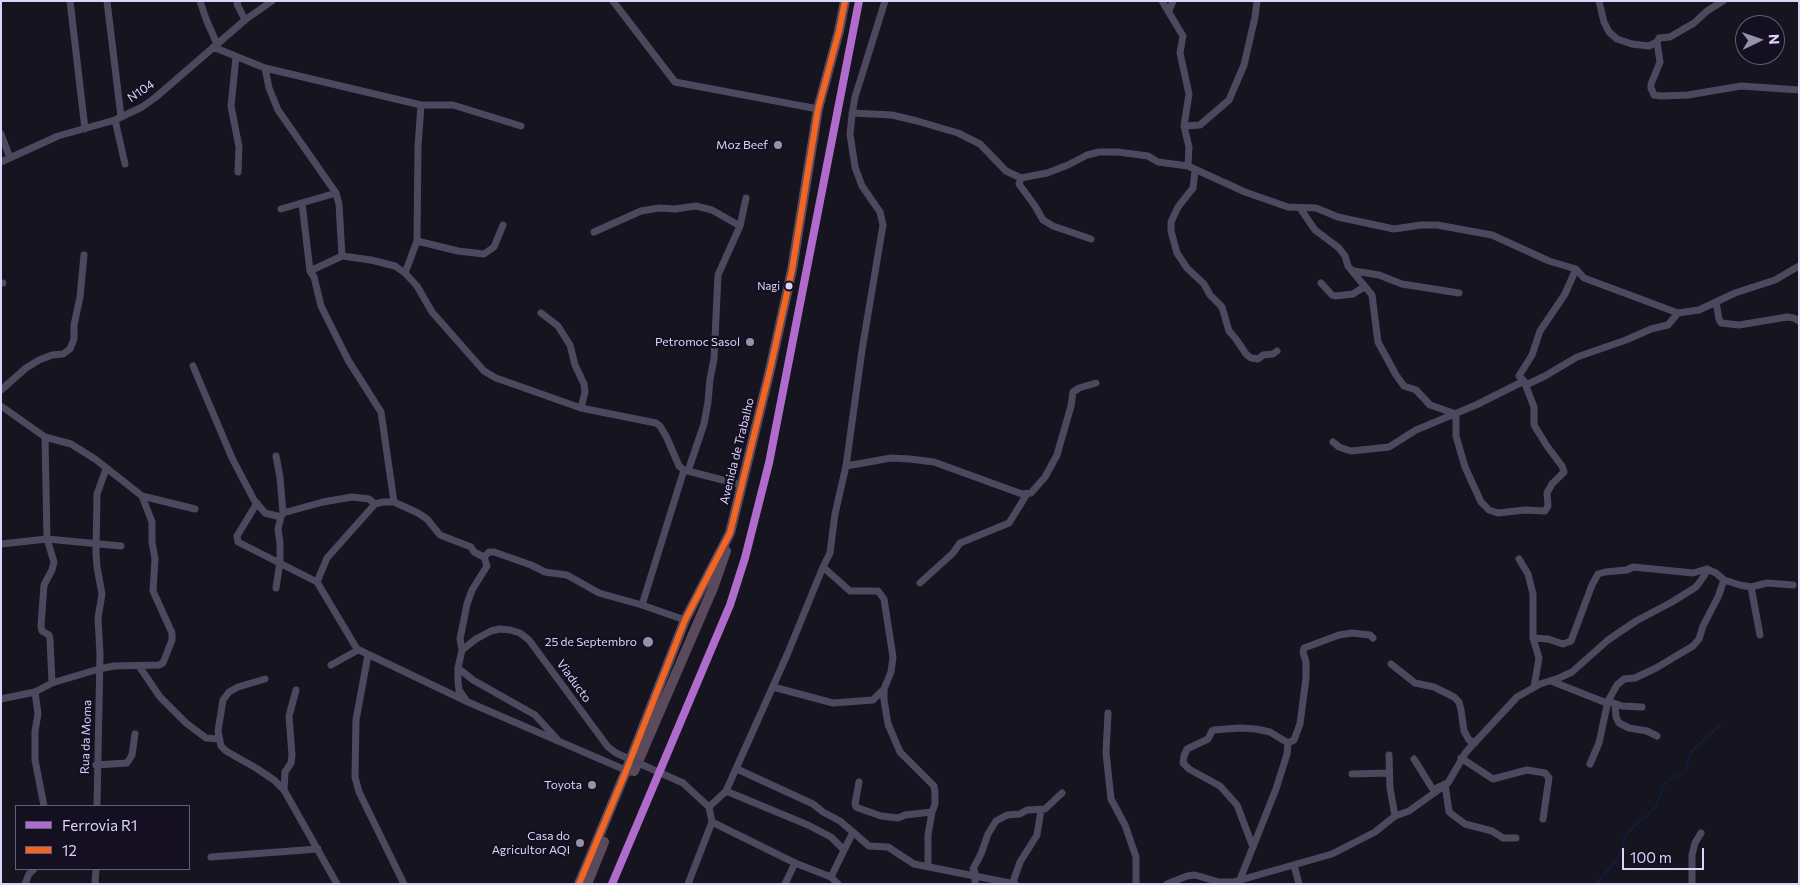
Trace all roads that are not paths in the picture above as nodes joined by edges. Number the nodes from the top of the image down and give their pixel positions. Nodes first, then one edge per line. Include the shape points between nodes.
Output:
1 (70, 1) edge
2 (106, 1) edge
3 (200, 1) edge
4 (229, 1) edge
5 (272, 1) edge
6 (613, 1) edge
7 (845, 1) edge
8 (885, 1) edge
9 (1162, 1) edge
10 (1173, 1) edge
11 (1257, 1) edge
12 (1600, 1) edge
13 (1723, 1) edge
14 (237, 3) edge
15 (1169, 11) junction
16 (245, 20) junction
17 (1657, 42) junction
18 (215, 46) junction
19 (236, 57) junction
20 (266, 68) junction
21 (1799, 90) edge
22 (421, 104) junction
23 (818, 109) junction
24 (852, 112) junction
25 (118, 118) junction
26 (521, 126) dead end
27 (1184, 126) junction
28 (85, 129) junction
29 (1, 134) edge
30 (10, 158) junction
31 (1, 162) edge
32 (125, 164) dead end
33 (1188, 166) junction
34 (1195, 170) junction
35 (238, 172) dead end
36 (1021, 178) junction
37 (336, 193) junction
38 (746, 198) dead end
39 (302, 203) junction
40 (1300, 208) junction
41 (281, 209) dead end
42 (503, 225) dead end
43 (740, 226) junction
44 (594, 232) dead end
45 (1091, 238) dead end
46 (417, 241) junction
47 (84, 255) dead end
48 (342, 256) junction
49 (1799, 266) edge
50 (1576, 269) junction
51 (1354, 270) junction
52 (310, 271) junction
53 (405, 273) junction
54 (1321, 283) dead end
55 (1364, 287) junction
56 (1459, 294) dead end
57 (1716, 302) junction
58 (541, 313) dead end
59 (1678, 313) junction
60 (1799, 321) edge
61 (1277, 351) dead end
62 (193, 366) dead end
63 (1525, 382) junction
64 (1096, 383) dead end
65 (1, 390) edge
66 (1, 406) edge
67 (581, 408) junction
68 (1456, 414) junction
69 (45, 437) junction
70 (1333, 442) dead end
71 (276, 456) dead end
72 (846, 466) junction
73 (106, 468) junction
74 (686, 470) junction
75 (742, 485) junction
76 (1027, 494) junction
77 (142, 496) junction
78 (394, 502) junction
79 (257, 503) junction
80 (375, 504) junction
81 (195, 510) dead end
82 (282, 515) junction
83 (730, 533) junction
84 (47, 539) junction
85 (1, 544) edge
86 (96, 544) junction
87 (121, 546) dead end
88 (484, 557) junction
89 (1519, 559) dead end
90 (280, 562) junction
91 (822, 567) junction
92 (1706, 569) junction
93 (1724, 580) junction
94 (317, 582) junction
95 (920, 583) dead end
96 (1792, 585) dead end
97 (1751, 587) junction
98 (276, 588) dead end
99 (642, 605) junction
100 (685, 620) junction
101 (1760, 634) dead end
102 (1373, 638) dead end
103 (1533, 638) junction
104 (358, 650) junction
105 (462, 650) junction
106 (368, 654) junction
107 (1391, 664) dead end
108 (331, 665) dead end
109 (139, 666) junction
110 (458, 668) junction
111 (99, 669) junction
112 (265, 679) dead end
113 (1550, 681) junction
114 (52, 683) junction
115 (773, 687) junction
116 (1534, 687) junction
117 (884, 689) junction
118 (296, 690) dead end
119 (36, 692) junction
120 (1, 699) edge
121 (468, 702) junction
122 (1612, 702) junction
123 (1642, 707) dead end
124 (1108, 713) dead end
125 (135, 734) dead end
126 (1657, 736) dead end
127 (219, 739) junction
128 (560, 742) junction
129 (1475, 742) junction
130 (1288, 744) junction
131 (1389, 756) dead end
132 (1414, 758) dead end
133 (1461, 758) junction
134 (1590, 764) dead end
135 (96, 765) junction
136 (737, 769) junction
137 (629, 772) junction
138 (1389, 773) junction
139 (1352, 774) dead end
140 (858, 782) dead end
141 (1447, 782) junction
142 (284, 790) junction
143 (726, 791) junction
144 (1062, 793) dead end
145 (44, 805) edge
146 (97, 805) edge
147 (708, 806) junction
148 (1041, 810) junction
149 (932, 812) junction
150 (1396, 816) junction
151 (1543, 819) dead end
152 (712, 822) junction
153 (853, 832) junction
154 (1701, 833) dead end
155 (1516, 838) dead end
156 (1253, 847) junction
157 (318, 849) junction
158 (843, 849) junction
159 (212, 857) dead end
160 (795, 863) junction
161 (1294, 865) junction
162 (928, 866) junction
163 (33, 870) edge
164 (96, 870) edge
165 (830, 877) junction
166 (975, 880) edge
167 (1240, 882) edge
168 (1014, 883) edge
169 (24, 884) edge
170 (95, 884) edge
171 (337, 884) edge
172 (404, 884) edge
173 (579, 884) edge
174 (587, 884) edge
175 (688, 884) edge
176 (785, 884) edge
177 (838, 884) edge
178 (1136, 884) edge
179 (1167, 884) edge
180 (1299, 884) edge
181 (1692, 884) edge

1 - 28 street
2 - 25 street
3 - 18 street
4 - 14 street
5 - 16 street, N104 / N104
6 - 23 street via 676,82
7 - 23 highway, Avenida de Trabalho
8 - 24 street
9 - 15 street
10 - 15 street
11 - 27 street via 1244,65 1229,100 1200,125
12 - 17 street via 1604,22 1617,39 1650,46
13 - 17 street via 1694,24 1670,37 1659,38
14 - 16 street
15 - 27 street via 1183,36 1180,53 1189,94
16 - 18 street, N104 / N104
17 - 21 street via 1660,62 1651,84 1654,94 1688,95 1741,86
18 - 19 street
18 - 25 street, N104 / N104 via 142,107
19 - 20 street
19 - 35 street via 231,106 239,147
20 - 22 street
20 - 37 street via 269,88 278,110
22 - 26 street via 452,106
22 - 46 street
23 - 75 highway, Avenida de Trabalho via 792,270
24 - 36 street via 900,117 958,133 980,144 1006,171
24 - 72 street via 850,134 855,167 862,186 880,212 883,225
25 - 28 street, N104 / N104
25 - 32 street
27 - 33 street via 1189,147
28 - 30 street, N104 / N104 via 58,136
29 - 30 street
30 - 31 street, N104 / N104
33 - 34 street
33 - 36 street via 1158,162 1148,156 1099,152 1048,173
34 - 40 street via 1245,192
34 - 61 street via 1194,188 1178,207 1171,222 1177,254 1222,307 1229,331 1246,354 1258,359
36 - 45 street via 1020,184 1044,220
37 - 39 street
37 - 48 street
38 - 43 street
39 - 41 street
39 - 52 street
40 - 50 street via 1316,208 1338,217 1394,230 1437,225 1492,234 1549,261
40 - 51 street via 1315,230 1339,248 1348,266
42 - 46 street via 494,247 484,254
43 - 44 street via 712,210 696,206 641,211
43 - 74 street via 718,274 714,358 708,402 704,424
46 - 53 street
47 - 65 street via 70,349 39,360
48 - 52 street
48 - 53 street via 395,266
49 - 57 street via 1775,280
50 - 59 street via 1584,278
50 - 63 street via 1565,294 1540,331 1532,355 1519,376
51 - 55 street
51 - 56 street via 1402,284
52 - 78 street via 320,306 332,330 381,412
53 - 67 street via 432,312 484,371 509,384
54 - 55 street via 1335,296 1353,294
55 - 68 street via 1372,295 1378,342 1396,375 1404,386 1416,390 1430,405
57 - 59 street via 1699,310
57 - 60 street via 1721,323 1739,325 1787,317
58 - 67 street via 558,326 570,345 586,392
59 - 63 street via 1668,325 1577,357 1545,376
62 - 79 street via 232,458
63 - 68 street
63 - 68 street via 1534,407 1536,430 1564,471 1547,494 1544,512 1498,513 1486,508 1460,453
64 - 76 street via 1073,392 1057,455 1045,477
66 - 69 street
67 - 74 street via 656,423 679,466
68 - 70 street via 1416,430 1389,447 1351,451 1339,448
69 - 73 street via 71,444
69 - 84 street
71 - 82 street
72 - 76 street via 910,458 934,462
72 - 91 street via 830,553
73 - 77 street
73 - 86 street, Rua da Moma via 97,494
74 - 75 street
74 - 99 street
75 - 83 highway, Avenida de Trabalho
76 - 95 street via 1009,523 960,543
77 - 81 street
77 - 109 street via 152,522 153,591 172,633 172,640 163,662
78 - 80 street
78 - 88 street via 427,519 440,535 470,547
79 - 82 street via 265,513
79 - 90 street via 238,536 238,542
80 - 82 street via 370,499 352,497
80 - 94 street via 328,558
82 - 90 street via 278,529
83 - 100 highway, Avenida de Trabalho
83 - 137 highway, Avenida de Trabalho via 713,588 658,716
84 - 85 street
84 - 86 street
84 - 114 street via 54,562 44,585 41,626 50,639
86 - 87 street
86 - 111 street, Rua da Moma via 102,594 98,618
88 - 99 street via 494,552 545,572 567,575 599,593
88 - 105 street via 487,567 476,582 467,604 460,639
89 - 103 street via 1531,581
90 - 94 street
90 - 98 street
91 - 115 street
91 - 117 street via 850,591 878,591 884,599 893,656
92 - 93 street
92 - 103 street via 1693,573 1633,567 1598,574 1571,641 1563,644
92 - 113 street via 1696,587 1608,640 1572,672
93 - 97 street
93 - 122 street via 1697,642 1656,668 1620,682 1613,690
94 - 104 street
96 - 97 street via 1767,583
97 - 101 street
99 - 100 street
100 - 137 highway, Avenida de Trabalho
102 - 130 street via 1352,633 1304,648 1306,678 1302,714 1294,740
103 - 116 street via 1539,658
104 - 106 street
104 - 108 street
105 - 110 street
105 - 147 street, Viaducto, bridge via 491,631 520,633 529,640 608,747 683,783
106 - 121 street
106 - 172 street via 356,720 355,777 359,792
107 - 129 street via 1415,683 1434,687 1454,697 1459,702 1464,731 1469,740
109 - 111 street
109 - 127 street via 160,697 186,724 206,738
110 - 121 street via 459,690
110 - 128 street via 534,715
111 - 114 street
111 - 135 street, Rua da Moma
112 - 127 street via 229,692 223,700
113 - 116 street
113 - 122 street via 1604,702
114 - 119 street
115 - 117 street via 833,703 873,700
115 - 136 street
116 - 129 street via 1517,697
117 - 149 street via 886,713 894,741 900,752 934,786 936,797
118 - 142 street via 289,716 292,755 285,772
119 - 120 street
119 - 145 street via 35,760
121 - 128 street
122 - 123 street
122 - 126 street via 1619,723
122 - 134 street
124 - 178 street via 1106,754 1112,799 1136,857
125 - 135 street via 128,764
127 - 142 street via 226,751 274,780
128 - 137 street
129 - 133 street
130 - 156 street via 1276,789
130 - 156 street via 1270,732 1256,729 1214,730 1208,739 1187,749 1184,756 1184,763 1189,769 1220,786 1237,806
131 - 138 street
132 - 141 street via 1432,788 1438,789
133 - 141 street
133 - 151 street via 1493,779 1527,770 1545,773 1549,778
135 - 146 street, Rua da Moma
136 - 143 street
136 - 153 street via 812,804
137 - 173 highway, Avenida de Trabalho
137 - 174 highway, Avenida de Trabalho
138 - 139 street
138 - 150 street
140 - 149 street via 856,807 898,818
141 - 150 street via 1431,796
141 - 155 street via 1449,812 1466,824 1492,831 1503,838
142 - 157 street
143 - 147 street
143 - 158 street via 808,825 831,837
144 - 148 street
147 - 152 street
148 - 166 street via 1027,810 996,821 973,869
148 - 168 street via 1037,835 1020,862
149 - 162 street
150 - 161 street via 1375,832 1332,854
152 - 160 street
152 - 175 street
153 - 158 street
153 - 162 street via 869,846 888,847 910,862
154 - 181 street via 1692,855
156 - 167 street
157 - 159 street
157 - 171 street
158 - 165 street
160 - 165 street
160 - 176 street
161 - 167 street
161 - 180 street
162 - 166 street
163 - 169 street
164 - 170 street
165 - 177 street
166 - 168 street
167 - 179 street via 1226,883 1195,875

